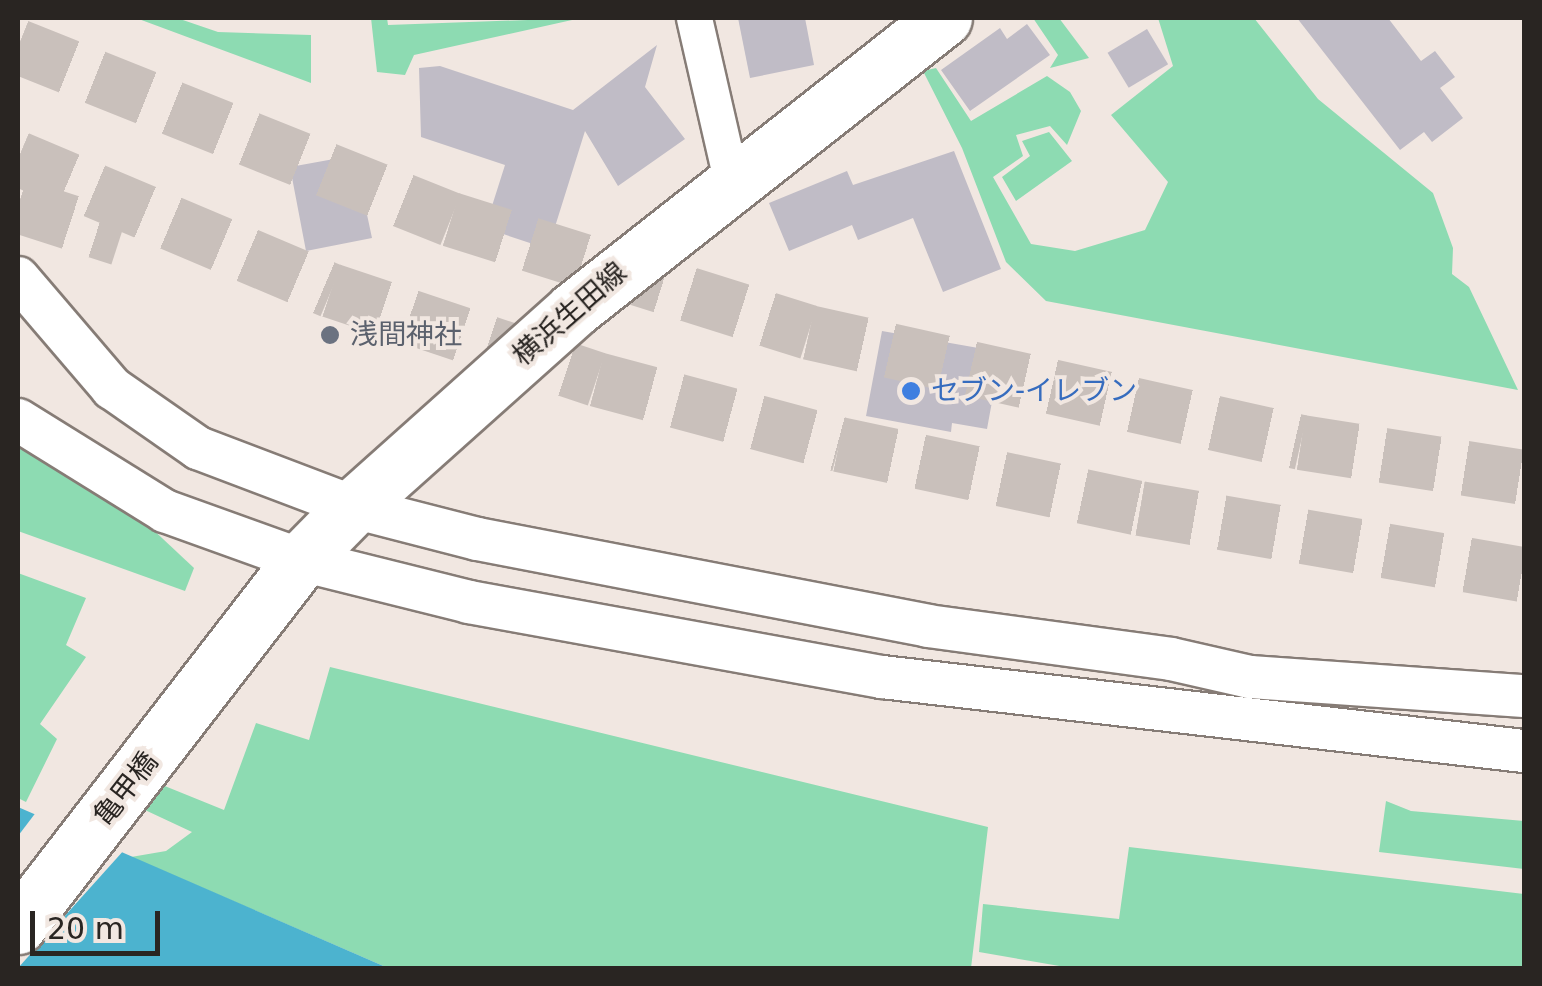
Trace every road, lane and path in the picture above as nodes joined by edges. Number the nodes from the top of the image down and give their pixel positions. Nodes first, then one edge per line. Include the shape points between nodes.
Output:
1 (694, 18) edge
2 (944, 18) edge
3 (731, 179) junction
4 (18, 278) edge
5 (18, 420) edge
6 (352, 507) junction
7 (300, 560) junction
8 (234, 651) joint
9 (1171, 659) junction
10 (1524, 668) edge
11 (1524, 696) edge
12 (1104, 700) junction
13 (1524, 721) edge
14 (1524, 751) edge
15 (18, 926) edge

1 - 3 street
2 - 3 main road, 横浜生田線
3 - 6 main road, 横浜生田線
4 - 6 street via 112,388 198,448
5 - 7 street via 165,511
6 - 7 main road, 横浜生田線
6 - 9 street via 732,592
7 - 8 main road, 横浜生田線
7 - 12 street via 469,602 882,677
8 - 15 main road, 亀甲橋
9 - 10 street
9 - 11 street via 1250,677
12 - 13 street
12 - 14 street

